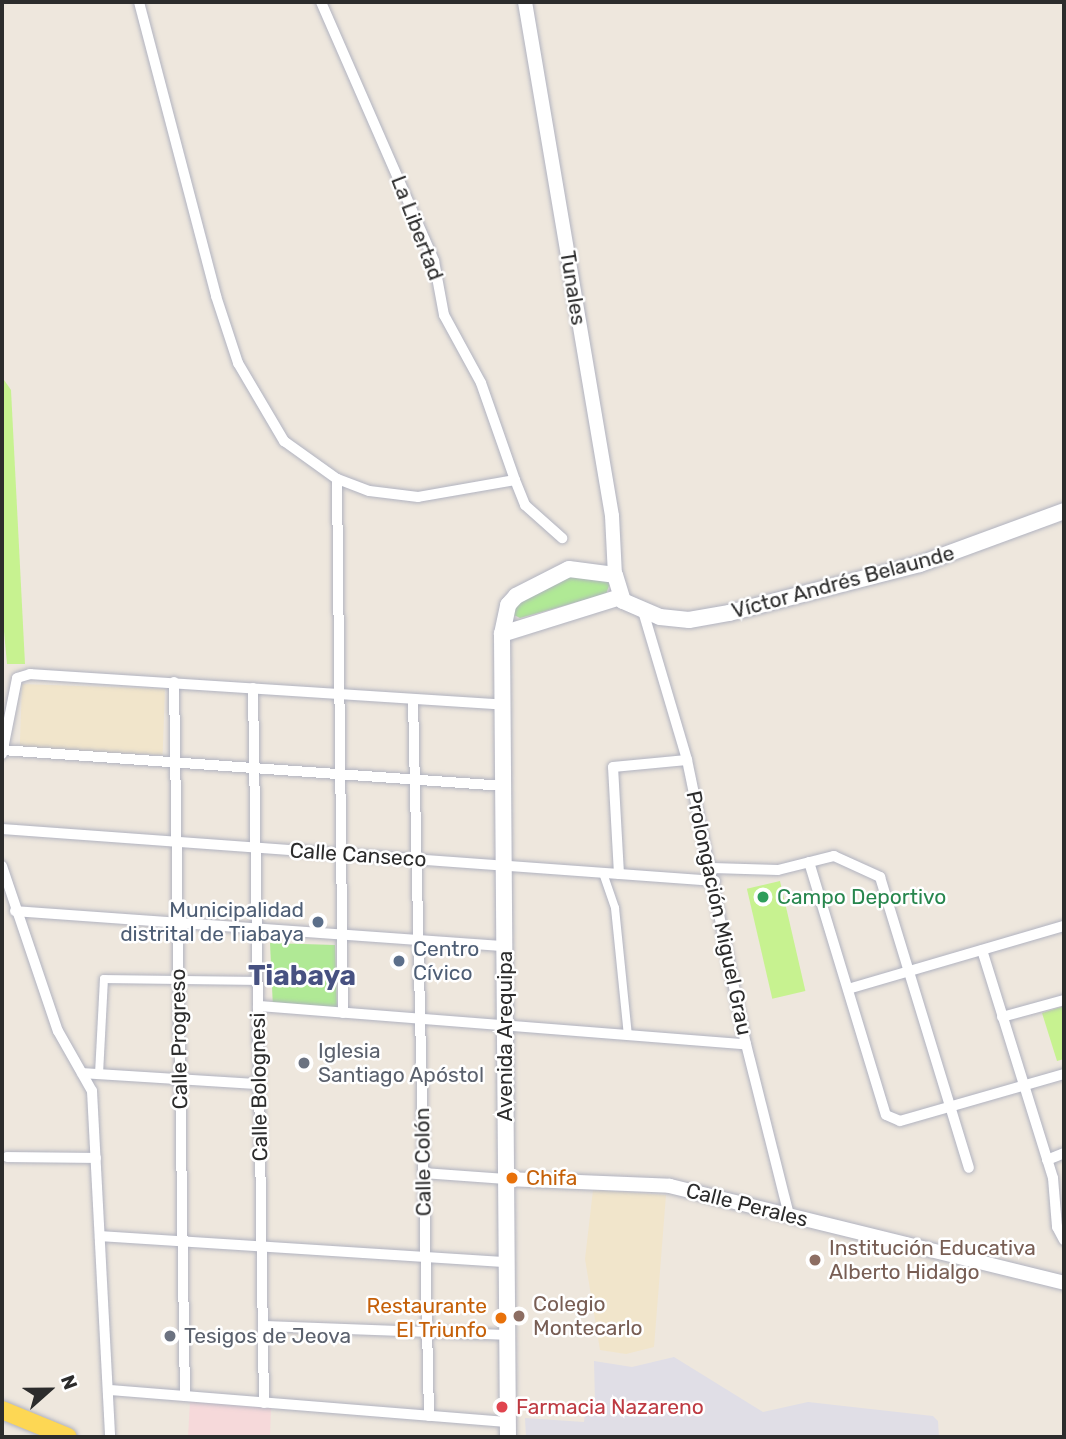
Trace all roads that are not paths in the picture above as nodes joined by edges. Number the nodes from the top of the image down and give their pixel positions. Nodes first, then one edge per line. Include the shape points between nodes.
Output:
1 (139, 2) edge
2 (321, 2) edge
3 (525, 2) edge
4 (337, 479) junction
5 (515, 481) junction
6 (1064, 511) edge
7 (562, 538) dead end
8 (615, 575) junction
9 (620, 597) junction
10 (643, 611) junction
11 (502, 634) junction
12 (174, 682) junction
13 (253, 688) junction
14 (339, 694) junction
15 (413, 699) junction
16 (504, 705) junction
17 (2, 752) edge
18 (687, 761) junction
19 (176, 762) junction
20 (254, 768) junction
21 (341, 774) junction
22 (414, 779) junction
23 (504, 786) junction
24 (2, 829) edge
25 (176, 842) junction
26 (256, 848) junction
27 (341, 854) junction
28 (416, 859) junction
29 (808, 862) junction
30 (2, 866) edge
31 (504, 866) junction
32 (712, 869) junction
33 (603, 873) junction
34 (619, 874) junction
35 (715, 881) junction
36 (15, 911) junction
37 (177, 923) junction
38 (1064, 926) edge
39 (257, 929) junction
40 (342, 934) junction
41 (418, 940) junction
42 (505, 946) junction
43 (982, 950) junction
44 (909, 972) junction
45 (178, 979) junction
46 (258, 981) junction
47 (848, 989) junction
48 (1064, 1000) edge
49 (258, 1006) junction
50 (343, 1013) junction
51 (1002, 1017) junction
52 (420, 1019) junction
53 (505, 1026) junction
54 (628, 1035) junction
55 (746, 1044) junction
56 (82, 1073) junction
57 (99, 1074) junction
58 (1064, 1074) edge
59 (179, 1079) junction
60 (260, 1084) junction
61 (1024, 1086) junction
62 (950, 1107) junction
63 (1064, 1153) edge
64 (7, 1157) dead end
65 (96, 1158) junction
66 (1047, 1160) junction
67 (969, 1168) dead end
68 (424, 1173) junction
69 (506, 1179) junction
70 (1060, 1205) edge
71 (789, 1215) junction
72 (100, 1236) junction
73 (1064, 1240) edge
74 (186, 1241) junction
75 (261, 1246) junction
76 (425, 1257) junction
77 (506, 1262) junction
78 (1064, 1283) edge
79 (263, 1326) junction
80 (427, 1332) junction
81 (507, 1335) junction
82 (109, 1390) junction
83 (185, 1396) junction
84 (264, 1403) junction
85 (2, 1410) edge
86 (429, 1416) junction
87 (508, 1430) edge
88 (68, 1437) edge
89 (110, 1437) edge

1 - 4 street via 238,363 273,426 296,453
2 - 5 street, La Libertad via 435,261 444,315 481,383
3 - 8 street, Tunales via 612,516
4 - 5 street via 369,491 418,497
4 - 14 street
5 - 7 street, La Libertad via 525,505
6 - 10 main road, Víctor Andrés Belaunde via 920,564 729,613 689,620
8 - 9 main road
8 - 11 main road, Avenida Arequipa via 569,569 557,573 516,596 504,614
9 - 10 main road, Víctor Andrés Belaunde
9 - 11 main road
10 - 18 street, Prolongación Miguel Grau
11 - 16 main road, Avenida Arequipa
12 - 13 street
12 - 17 street via 30,674 17,678
12 - 19 street, Calle Progreso
13 - 14 street
13 - 20 street, Calle Bolognesi
14 - 15 street
14 - 21 street
15 - 16 street
15 - 22 street, Calle Colón
16 - 23 main road, Avenida Arequipa
17 - 19 street
18 - 32 street, Prolongación Miguel Grau
18 - 34 street via 613,767
19 - 20 street
19 - 25 street, Calle Progreso
20 - 21 street
20 - 26 street, Calle Bolognesi
21 - 22 street
21 - 27 street
22 - 23 street
22 - 28 street, Calle Colón
23 - 31 main road, Avenida Arequipa
24 - 25 street, Calle Canseco
25 - 26 street, Calle Canseco
25 - 37 street, Calle Progreso
26 - 27 street, Calle Canseco
26 - 39 street, Calle Bolognesi
27 - 28 street, Calle Canseco
27 - 40 street
28 - 31 street, Calle Canseco
28 - 41 street, Calle Colón
29 - 32 street via 778,870
29 - 44 street via 834,856 880,877
29 - 47 street
30 - 36 street
31 - 33 street, Calle Canseco
31 - 42 main road, Avenida Arequipa
32 - 35 street, Prolongación Miguel Grau
33 - 34 street, Calle Canseco
33 - 54 street via 615,908
34 - 35 street, Calle Canseco
35 - 55 street, Prolongación Miguel Grau
36 - 37 street
36 - 56 street via 58,1031
37 - 39 street
37 - 45 street, Calle Progreso
38 - 43 street
39 - 40 street
39 - 46 street, Calle Bolognesi
40 - 41 street
40 - 50 street
41 - 42 street
41 - 52 street, Calle Colón
42 - 53 main road, Avenida Arequipa
43 - 44 street
43 - 51 street
44 - 47 street
44 - 62 street
45 - 46 street
45 - 57 street via 104,979
45 - 59 street, Calle Progreso
46 - 49 street, Calle Bolognesi
47 - 62 street via 886,1115 900,1121
48 - 51 street
49 - 50 street
49 - 60 street, Calle Bolognesi
50 - 52 street
51 - 61 street
52 - 53 street
52 - 68 street, Calle Colón
53 - 54 street
53 - 69 main road, Avenida Arequipa
54 - 55 street
55 - 71 street, Prolongación Miguel Grau
56 - 57 street
56 - 65 street via 92,1091
57 - 59 street
58 - 61 street
59 - 60 street
59 - 74 street, Calle Progreso
60 - 75 street, Calle Bolognesi
61 - 62 street
61 - 66 street
62 - 67 street
63 - 66 street
64 - 65 street
65 - 72 street
66 - 70 street
68 - 69 street, Calle Perales
68 - 76 street, Calle Colón
69 - 71 street, Calle Perales via 670,1186
69 - 77 main road, Avenida Arequipa
70 - 73 street via 1057,1227
71 - 78 street, Calle Perales
72 - 74 street
72 - 82 street
74 - 75 street
74 - 83 street, Calle Progreso
75 - 76 street
75 - 79 street, Calle Bolognesi
76 - 77 street
76 - 80 street, Calle Colón
77 - 81 main road, Avenida Arequipa
79 - 80 street
79 - 84 street, Calle Bolognesi
80 - 81 street
80 - 86 street, Calle Colón
81 - 87 main road, Avenida Arequipa
82 - 83 street
82 - 89 street
83 - 84 street
84 - 86 street
85 - 88 main road
86 - 87 street

